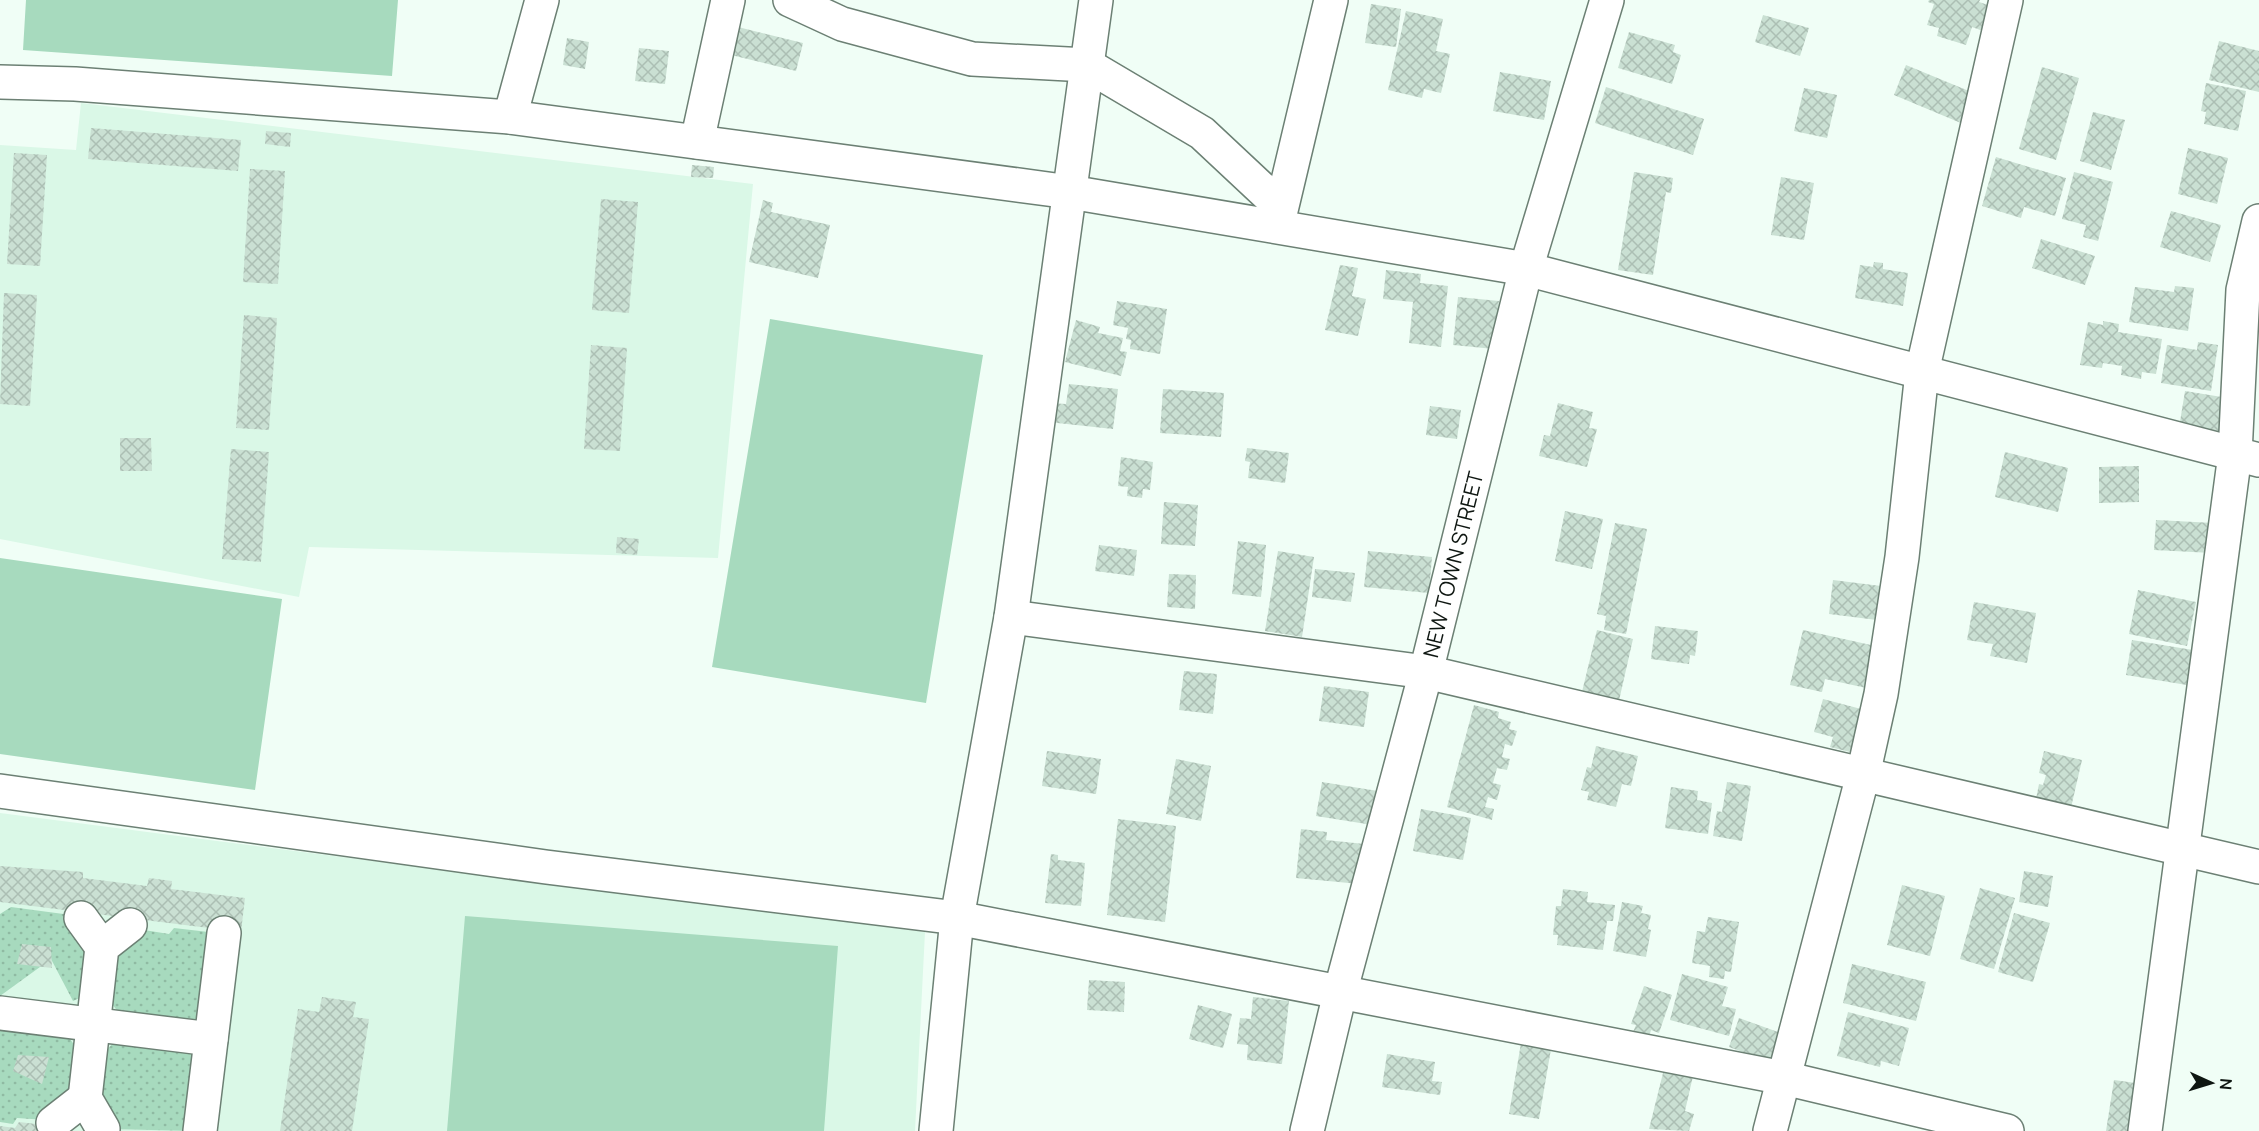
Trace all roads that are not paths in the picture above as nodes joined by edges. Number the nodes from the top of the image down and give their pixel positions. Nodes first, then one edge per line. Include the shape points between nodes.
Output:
1 (542, 0) edge
2 (728, 0) edge
3 (790, 0) edge
4 (1096, 0) edge
5 (1330, 0) edge
6 (1607, 0) edge
7 (2006, 0) edge
8 (1087, 65) junction
9 (0, 82) edge
10 (510, 117) junction
11 (697, 142) junction
12 (1070, 192) junction
13 (1279, 217) junction
14 (2259, 221) edge
15 (1526, 269) junction
16 (1922, 372) junction
17 (2247, 457) edge
18 (1011, 616) junction
19 (1426, 672) junction
20 (1863, 775) junction
21 (0, 791) edge
22 (2184, 848) junction
23 (2259, 867) edge
24 (81, 918) dead end
25 (957, 918) junction
26 (130, 925) dead end
27 (224, 933) dead end
28 (102, 947) junction
29 (1340, 993) junction
30 (0, 1013) edge
31 (94, 1025) junction
32 (211, 1039) junction
33 (1784, 1078) junction
34 (85, 1098) junction
35 (53, 1123) dead end
36 (103, 1130) edge
37 (200, 1131) edge
38 (936, 1131) edge
39 (1306, 1131) edge
40 (1770, 1131) edge
41 (2007, 1131) edge
42 (2145, 1131) edge

1 - 10 street
2 - 11 street
3 - 8 street via 842,24 972,59
4 - 8 street
5 - 13 street
6 - 15 street, NEW TOWN STREET
7 - 16 street
8 - 12 street
8 - 13 street via 1202,133
9 - 10 street via 75,84
10 - 11 street
11 - 12 street
12 - 13 street
12 - 18 street
13 - 15 street
14 - 17 street via 2243,290
15 - 16 street
15 - 19 street, NEW TOWN STREET
16 - 17 street
16 - 20 street via 1902,557 1881,694
17 - 22 street
18 - 19 street
18 - 25 street
19 - 20 street
19 - 29 street, NEW TOWN STREET
20 - 22 street
20 - 33 street
21 - 25 street via 546,867
22 - 23 street
22 - 42 street
24 - 28 street
25 - 29 street
25 - 38 street
26 - 28 street
27 - 32 street
28 - 31 street
29 - 33 street
29 - 39 street, NEW TOWN STREET
30 - 31 street
31 - 32 street
31 - 34 street
32 - 37 street
33 - 40 street
33 - 41 street
34 - 35 street
34 - 36 street

